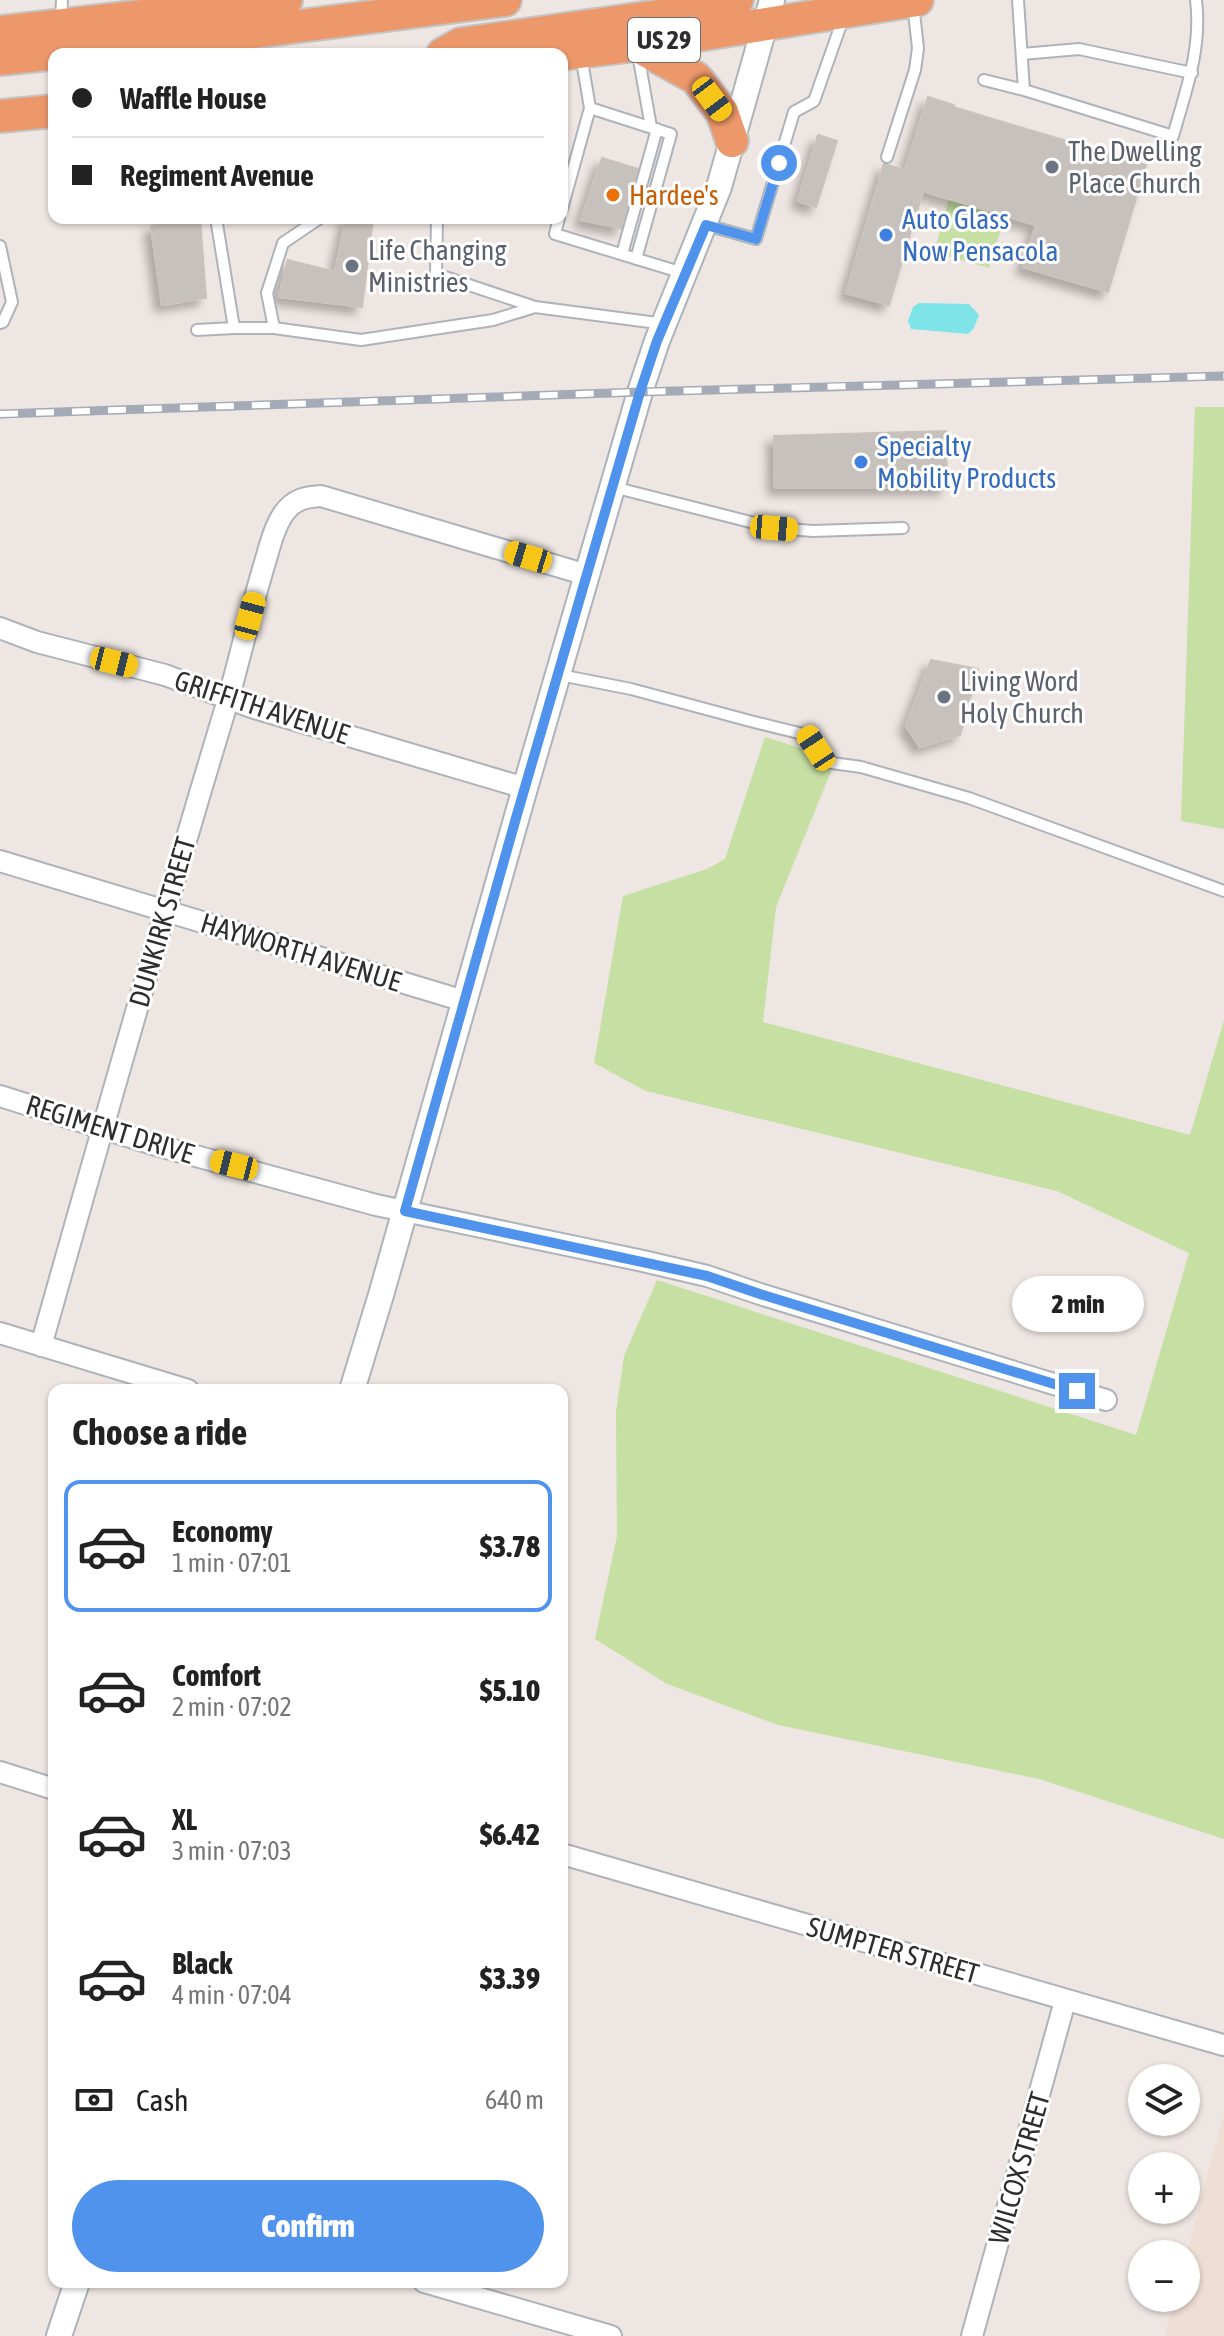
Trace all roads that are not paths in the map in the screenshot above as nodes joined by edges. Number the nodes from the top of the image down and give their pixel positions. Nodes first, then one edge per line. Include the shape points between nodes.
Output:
1 (286, 0) edge
2 (505, 0) edge
3 (737, 0) edge
4 (786, 0) edge
5 (914, 0) edge
6 (1018, 0) edge
7 (1196, 0) edge
8 (846, 11) junction
9 (768, 12) edge
10 (60, 26) edge
11 (0, 32) edge
12 (636, 45) junction
13 (454, 48) edge
14 (571, 53) edge
15 (1022, 54) junction
16 (0, 59) edge
17 (1192, 73) junction
18 (984, 80) dead end
19 (1024, 90) junction
20 (590, 108) junction
21 (48, 112) edge
22 (0, 116) edge
23 (654, 128) junction
24 (732, 141) junction
25 (887, 157) dead end
26 (568, 187) edge
27 (217, 224) edge
28 (311, 224) edge
29 (437, 224) edge
30 (558, 224) edge
31 (706, 225) junction
32 (0, 246) edge
33 (622, 254) junction
34 (636, 259) junction
35 (685, 274) junction
36 (535, 307) junction
37 (0, 323) edge
38 (665, 324) junction
39 (234, 328) junction
40 (274, 328) junction
41 (197, 330) dead end
42 (613, 487) junction
43 (903, 528) dead end
44 (587, 575) junction
45 (0, 628) edge
46 (558, 675) junction
47 (228, 697) junction
48 (525, 788) junction
49 (0, 861) edge
50 (1224, 891) edge
51 (164, 911) junction
52 (464, 1001) junction
53 (0, 1096) edge
54 (103, 1127) junction
55 (405, 1211) junction
56 (0, 1333) edge
57 (41, 1346) junction
58 (168, 1384) edge
59 (354, 1384) edge
60 (1106, 1400) dead end
61 (0, 1772) edge
62 (48, 1787) edge
63 (568, 1856) edge
64 (1065, 2001) junction
65 (1223, 2045) edge
66 (75, 2288) edge
67 (445, 2288) edge
68 (59, 2336) edge
69 (611, 2336) edge
70 (972, 2336) edge

1 - 10 highway
2 - 10 highway via 213,37
3 - 13 highway via 702,10
4 - 9 highway
5 - 8 highway, US 29
5 - 25 lane via 915,70
6 - 15 lane
7 - 17 lane
8 - 9 highway, US 29
8 - 31 lane via 814,101 794,112 756,239
9 - 12 highway, US 29
9 - 24 street
10 - 11 highway
10 - 16 highway
12 - 14 highway, US 29
12 - 23 lane
12 - 24 highway via 696,78 722,112
14 - 20 lane
15 - 17 lane via 1079,49
15 - 19 lane
17 - 19 lane via 1173,136
18 - 19 lane
20 - 23 lane
20 - 26 lane
21 - 22 highway
23 - 33 lane
23 - 34 lane via 671,134
24 - 31 street
27 - 39 lane
28 - 40 lane via 283,243 267,293
29 - 36 lane via 436,274
30 - 33 lane via 555,234
31 - 35 street
32 - 37 lane via 12,302
33 - 34 lane
34 - 35 lane
35 - 38 street
36 - 38 lane
36 - 40 lane via 493,320 361,340
38 - 42 street
39 - 40 lane
39 - 41 lane
42 - 43 lane via 774,528
42 - 44 street
44 - 46 street
44 - 47 street, DUNKIRK STREET via 321,496 306,497 284,513 274,534
45 - 47 street, GRIFFITH AVENUE
46 - 48 street
46 - 50 lane via 807,735 825,762 969,798
47 - 48 street, GRIFFITH AVENUE
47 - 51 street, DUNKIRK STREET
48 - 52 street
49 - 51 street, HAYWORTH AVENUE
51 - 52 street, HAYWORTH AVENUE
51 - 54 street, DUNKIRK STREET
52 - 55 street
53 - 54 street, REGIMENT DRIVE
54 - 55 street, REGIMENT DRIVE
54 - 57 street, DUNKIRK STREET
55 - 59 street
55 - 60 street, REGIMENT DRIVE via 707,1276
56 - 57 street
57 - 58 street
61 - 62 street
63 - 64 street, SUMPTER STREET
64 - 65 street, SUMPTER STREET
64 - 70 street, WILCOX STREET
66 - 68 street
67 - 69 street

